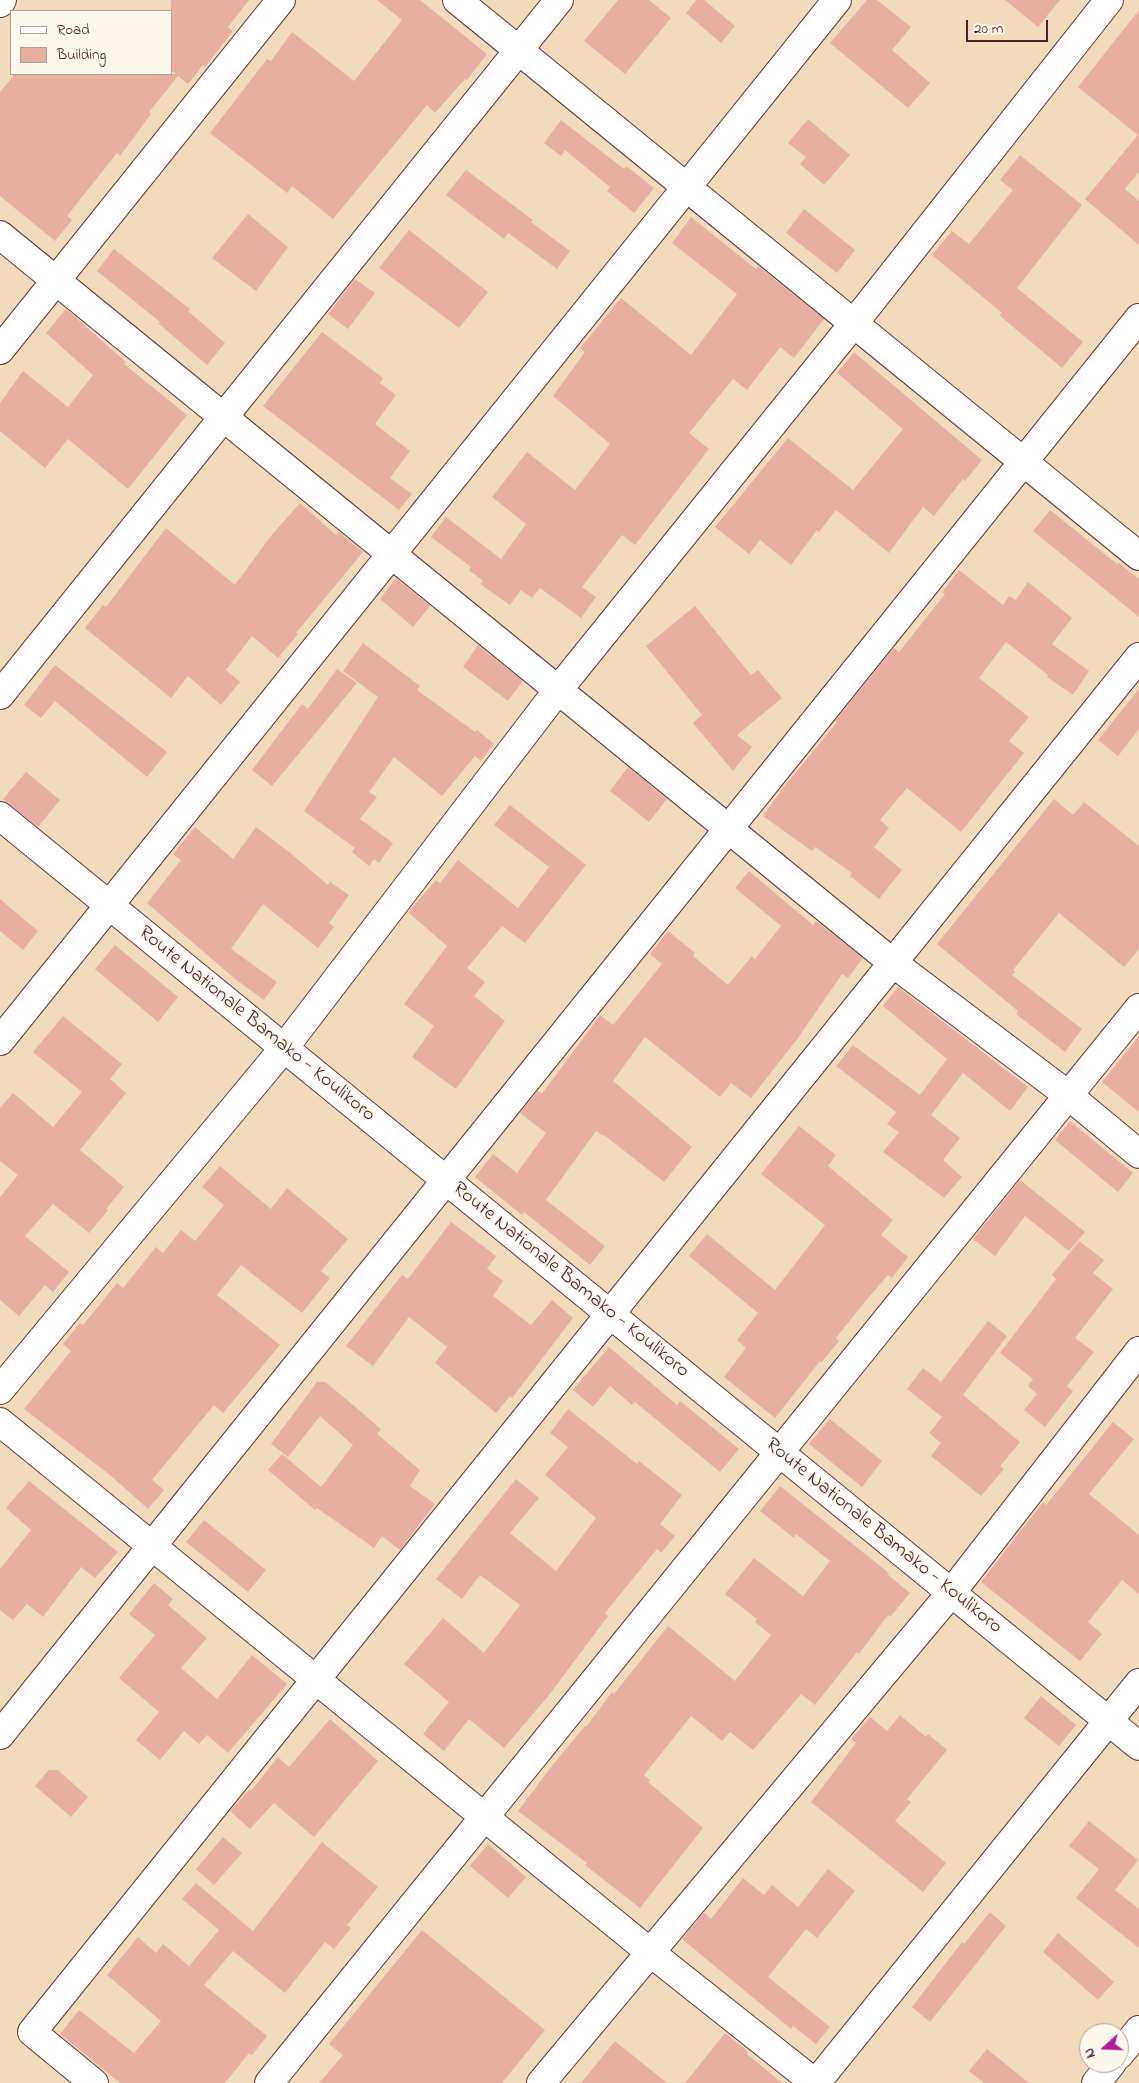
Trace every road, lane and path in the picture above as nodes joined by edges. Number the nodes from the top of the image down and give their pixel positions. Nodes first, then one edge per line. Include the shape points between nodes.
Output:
1 (282, 0) edge
2 (457, 0) edge
3 (559, 0) edge
4 (837, 0) edge
5 (1109, 0) edge
6 (518, 50) junction
7 (687, 187) junction
8 (0, 235) edge
9 (56, 281) junction
10 (1139, 318) edge
11 (854, 323) junction
12 (0, 350) edge
13 (223, 417) junction
14 (1024, 462) junction
15 (392, 554) junction
16 (1139, 556) edge
17 (1139, 657) edge
18 (558, 690) junction
19 (0, 695) edge
20 (0, 816) edge
21 (729, 829) junction
22 (109, 905) junction
23 (893, 963) junction
24 (1139, 1008) edge
25 (0, 1041) edge
26 (284, 1048) junction
27 (1068, 1095) junction
28 (1139, 1154) edge
29 (446, 1180) junction
30 (610, 1314) junction
31 (1139, 1351) edge
32 (0, 1390) edge
33 (0, 1422) edge
34 (779, 1452) junction
35 (152, 1546) junction
36 (951, 1592) junction
37 (316, 1679) junction
38 (1139, 1683) edge
39 (1108, 1721) junction
40 (0, 1735) edge
41 (1139, 1746) edge
42 (485, 1816) junction
43 (651, 1953) junction
44 (1139, 2030) edge
45 (1129, 2042) edge
46 (1104, 2073) edge
47 (94, 2083) edge
48 (269, 2083) edge
49 (541, 2083) edge
50 (816, 2083) edge
51 (1096, 2083) edge

1 - 9 street
2 - 6 street
3 - 6 street
4 - 7 street
5 - 11 street
6 - 7 street
6 - 13 street
7 - 11 street
7 - 15 street
8 - 9 street
9 - 12 street
9 - 13 street
10 - 14 street
11 - 14 street
11 - 18 street
13 - 15 street
13 - 19 street
14 - 16 street
14 - 21 street
15 - 18 street
15 - 22 street
17 - 23 street
18 - 21 street
18 - 26 street
20 - 22 street, Route Nationale Bamako - Koulikoro
21 - 23 street
21 - 29 street
22 - 25 street
22 - 26 street, Route Nationale Bamako - Koulikoro
23 - 27 street
23 - 30 street
24 - 27 street
26 - 29 street, Route Nationale Bamako - Koulikoro
26 - 32 street
27 - 28 street
27 - 34 street
29 - 30 street, Route Nationale Bamako - Koulikoro
29 - 35 street
30 - 34 street, Route Nationale Bamako - Koulikoro
30 - 37 street
31 - 36 street
33 - 35 street
34 - 36 street, Route Nationale Bamako - Koulikoro
34 - 42 street
35 - 37 street
35 - 40 street
36 - 39 street, Route Nationale Bamako - Koulikoro
36 - 43 street
37 - 42 street
37 - 47 street via 32,2032
38 - 39 street
39 - 41 street, Route Nationale Bamako - Koulikoro
39 - 50 street
42 - 43 street
42 - 48 street
43 - 49 street
43 - 50 street
44 - 45 street
46 - 51 street

